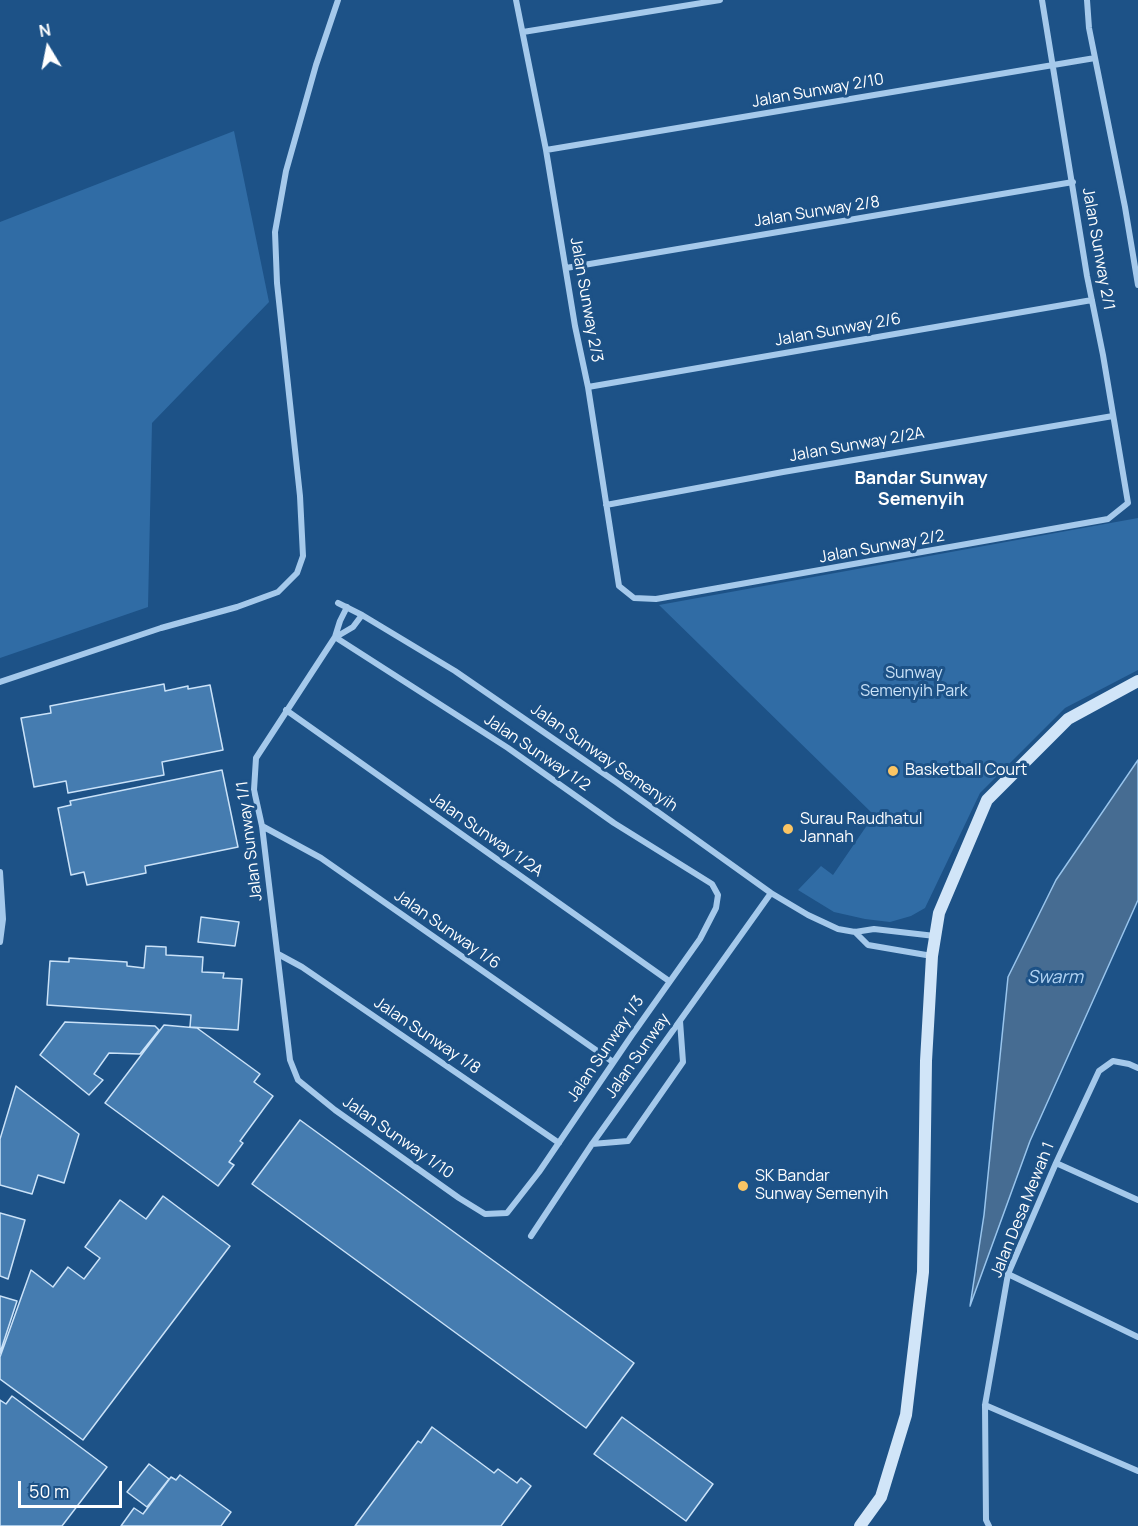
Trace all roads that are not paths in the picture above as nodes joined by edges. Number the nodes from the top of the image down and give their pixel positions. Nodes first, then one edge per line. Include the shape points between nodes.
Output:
1 (338, 0) edge
2 (516, 0) edge
3 (720, 0) edge
4 (1042, 0) edge
5 (1087, 0) edge
6 (523, 32) junction
7 (1095, 58) junction
8 (1053, 65) junction
9 (546, 150) junction
10 (1073, 182) junction
11 (566, 268) junction
12 (1138, 285) edge
13 (1092, 300) junction
14 (588, 387) junction
15 (1113, 416) junction
16 (1128, 503) joint
17 (606, 505) junction
18 (634, 598) joint
19 (338, 603) dead end
20 (347, 607) junction
21 (362, 615) junction
22 (335, 638) junction
23 (1138, 681) edge
24 (0, 682) edge
25 (286, 710) junction
26 (262, 825) junction
27 (0, 872) edge
28 (771, 893) junction
29 (718, 896) joint
30 (855, 932) junction
31 (935, 936) junction
32 (0, 942) edge
33 (278, 954) junction
34 (932, 956) junction
35 (669, 981) junction
36 (680, 1020) junction
37 (290, 1060) joint
38 (613, 1062) junction
39 (1138, 1068) edge
40 (559, 1143) junction
41 (592, 1144) junction
42 (1056, 1163) junction
43 (1138, 1200) edge
44 (507, 1213) joint
45 (531, 1236) dead end
46 (1008, 1274) junction
47 (1138, 1337) edge
48 (985, 1405) junction
49 (1138, 1471) edge
50 (860, 1526) edge
51 (989, 1526) edge

1 - 24 street via 289,160 275,232 300,496 303,556 297,573 278,592
2 - 6 street, Jalan Sunway 2/3
3 - 6 street
4 - 8 street, Jalan Sunway 2/1
5 - 7 street
6 - 9 street, Jalan Sunway 2/3
7 - 8 street, Jalan Sunway 2/10
7 - 12 street
8 - 9 street, Jalan Sunway 2/10
8 - 10 street, Jalan Sunway 2/1
9 - 11 street, Jalan Sunway 2/3
10 - 11 street, Jalan Sunway 2/8
10 - 13 street, Jalan Sunway 2/1
11 - 14 street, Jalan Sunway 2/3
13 - 14 street, Jalan Sunway 2/6
13 - 15 street, Jalan Sunway 2/1
14 - 17 street, Jalan Sunway 2/3
15 - 16 street, Jalan Sunway 2/1
15 - 17 street, Jalan Sunway 2/2A
16 - 18 street, Jalan Sunway 2/2 via 1108,519 667,598
17 - 18 street, Jalan Sunway 2/3 via 619,586
19 - 20 street, Jalan Sunway Semenyih
20 - 21 street, Jalan Sunway Semenyih
20 - 22 street, Jalan Sunway 1/1
21 - 22 street via 353,627
21 - 28 street, Jalan Sunway Semenyih via 455,671
22 - 25 street, Jalan Sunway 1/1
22 - 29 street, Jalan Sunway 1/2 via 712,884
23 - 31 street via 1068,719 987,800 939,913
25 - 26 street, Jalan Sunway 1/1 via 256,758 254,790
25 - 35 street, Jalan Sunway 1/2A
26 - 33 street, Jalan Sunway 1/1
26 - 38 street, Jalan Sunway 1/6 via 321,858
27 - 32 street
28 - 30 street, Jalan Sunway Semenyih via 838,929
28 - 36 street, Jalan Sunway
29 - 35 street, Jalan Sunway 1/3 via 700,939
30 - 31 street, Jalan Sunway Semenyih via 874,929
30 - 34 street, Jalan Sunway Semenyih via 868,945
31 - 34 street
33 - 37 street, Jalan Sunway 1/1
33 - 40 street, Jalan Sunway 1/8
34 - 50 street via 926,1060 923,1272 906,1415 880,1497
35 - 38 street, Jalan Sunway 1/3
36 - 41 street, Jalan Sunway
36 - 41 street via 682,1062 628,1140
37 - 44 street, Jalan Sunway 1/10 via 298,1080 459,1198 484,1214
38 - 40 street, Jalan Sunway 1/3
39 - 42 street, Jalan Desa Mewah 1 via 1113,1061 1100,1071
40 - 44 street, Jalan Sunway 1/3
41 - 45 street, Jalan Sunway
42 - 43 street
42 - 46 street, Jalan Desa Mewah 1
46 - 47 street
46 - 48 street, Jalan Desa Mewah 1
48 - 49 street
48 - 51 street, Jalan Desa Mewah 1

